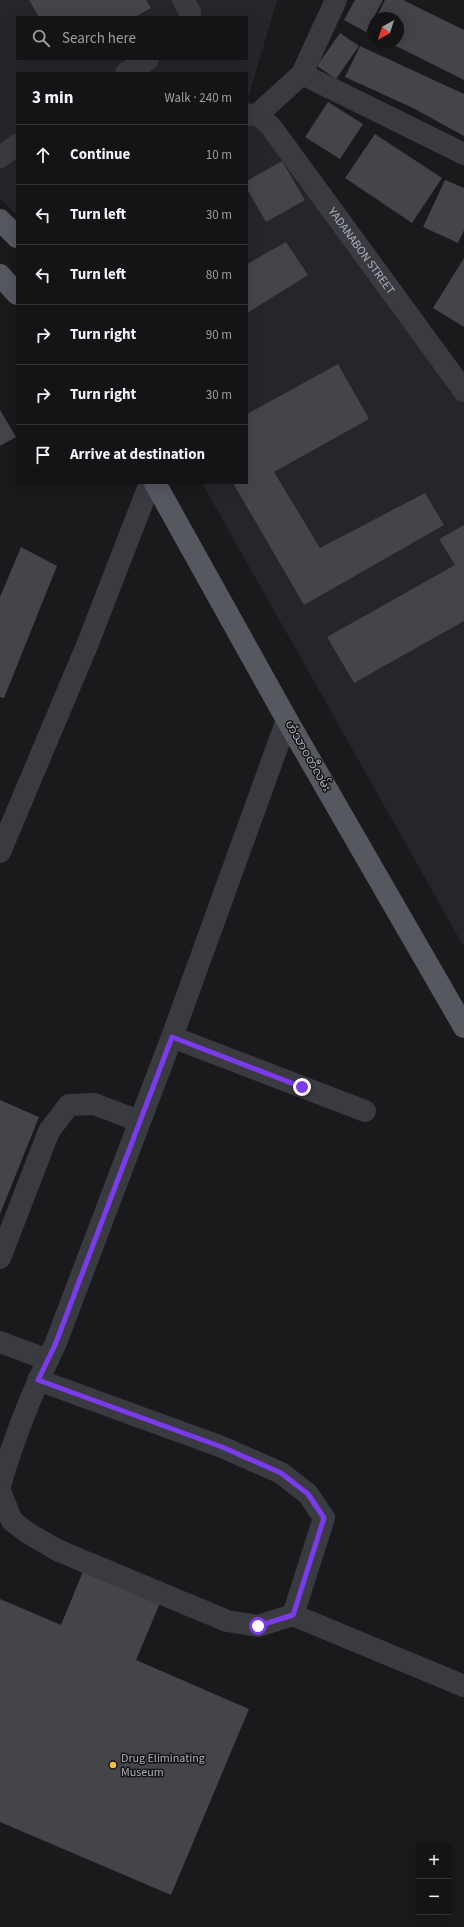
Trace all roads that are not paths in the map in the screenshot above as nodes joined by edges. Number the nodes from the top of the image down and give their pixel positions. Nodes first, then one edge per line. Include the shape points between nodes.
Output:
1 (183, 0) edge
2 (336, 0) edge
3 (190, 16) edge
4 (146, 60) edge
5 (128, 72) edge
6 (302, 74) junction
7 (252, 114) edge
8 (16, 146) edge
9 (464, 154) edge
10 (0, 156) edge
11 (0, 220) edge
12 (16, 236) edge
13 (0, 275) edge
14 (16, 293) edge
15 (464, 391) edge
16 (150, 484) edge
17 (156, 484) edge
18 (287, 720) junction
19 (0, 852) edge
20 (464, 1027) edge
21 (172, 1037) junction
22 (365, 1111) dead end
23 (139, 1121) junction
24 (0, 1258) edge
25 (0, 1342) edge
26 (48, 1360) junction
27 (38, 1380) junction
28 (0, 1486) edge
29 (0, 1491) edge
30 (293, 1615) junction
31 (464, 1686) edge

1 - 3 street
2 - 6 street
4 - 5 street
6 - 7 street
6 - 9 street
7 - 15 street, YADANABON STREET via 272,128
8 - 10 street
11 - 12 main road
13 - 14 main road
16 - 19 street via 88,643
17 - 18 main road, ဟံသာဝတီလမ်း
18 - 20 main road, ဟံသာဝတီလမ်း
18 - 21 street
21 - 22 street
21 - 23 street
23 - 24 street via 94,1104 69,1105 49,1131
23 - 26 street
25 - 26 street
26 - 27 street
27 - 28 street
27 - 30 street via 222,1447 281,1473 308,1494 324,1518
29 - 30 street via 12,1521 28,1533 65,1553 227,1621 258,1626
30 - 31 street

